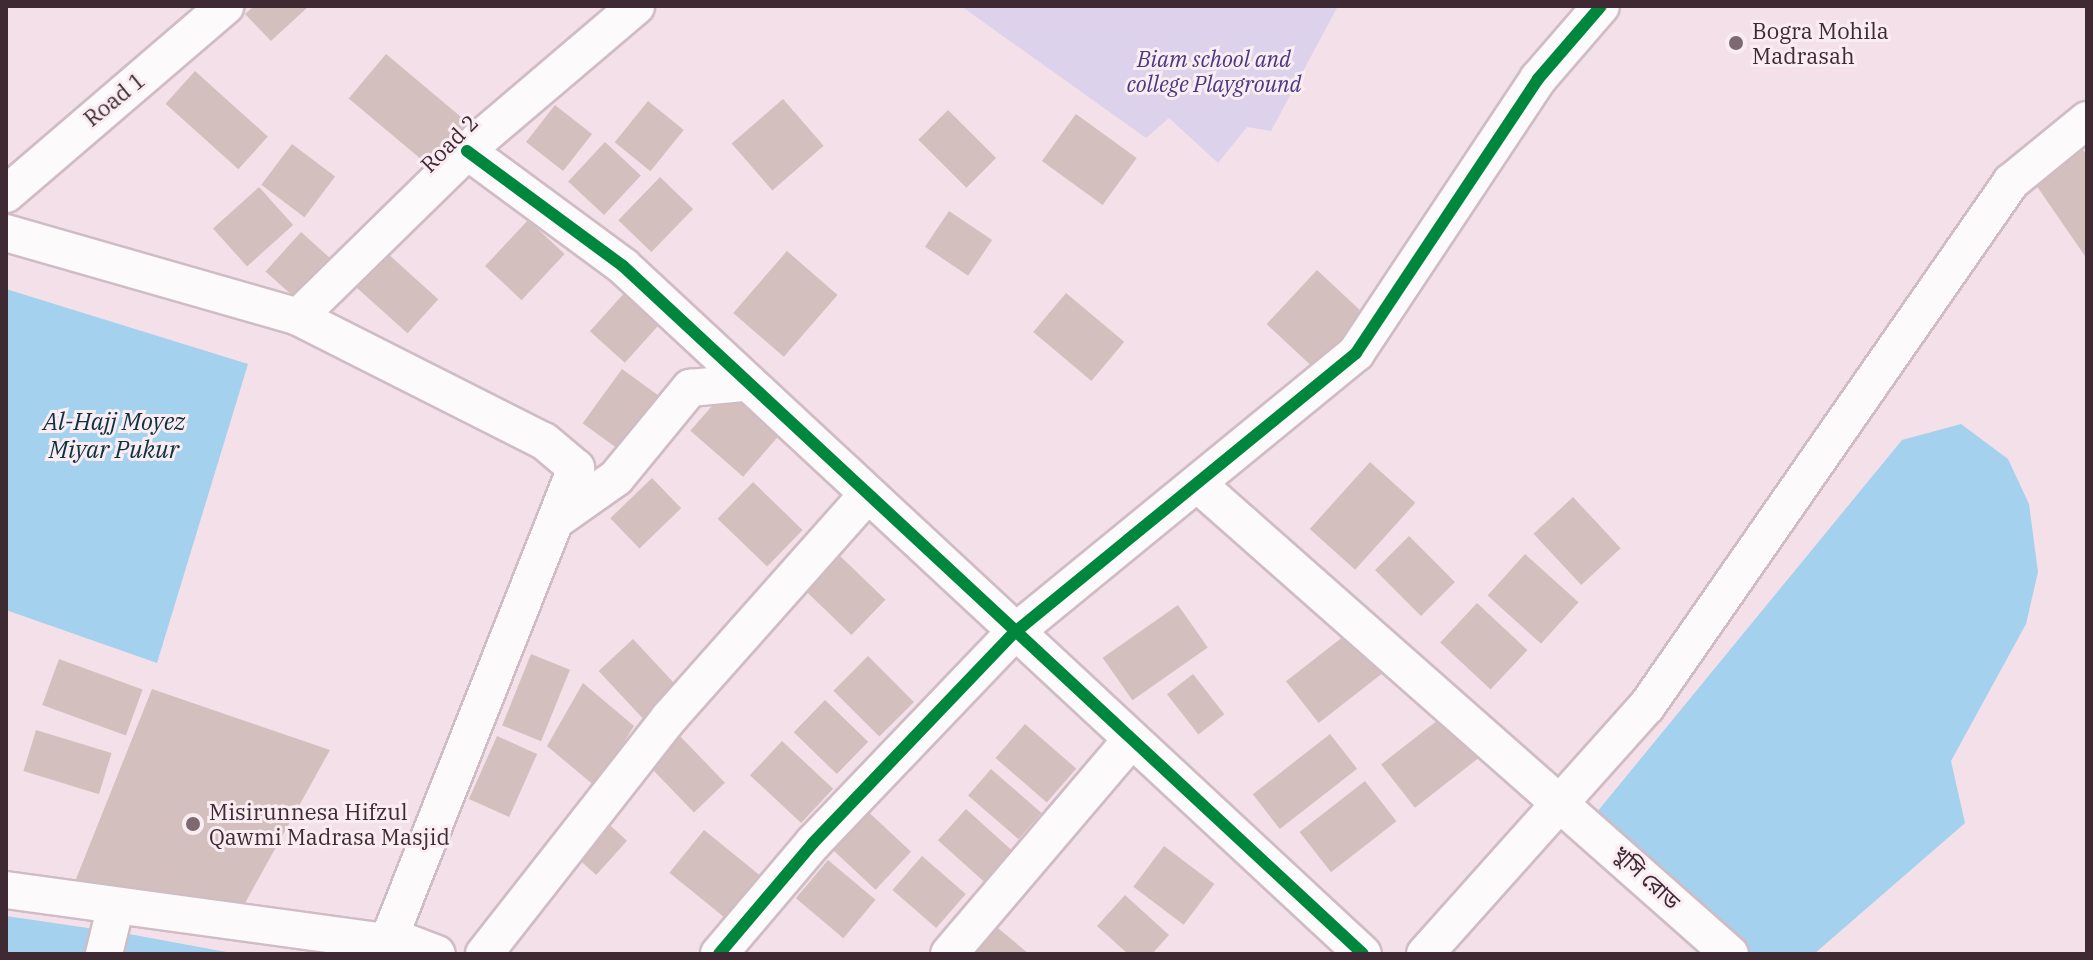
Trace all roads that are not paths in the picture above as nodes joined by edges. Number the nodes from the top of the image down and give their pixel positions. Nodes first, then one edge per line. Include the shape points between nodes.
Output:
1 (225, 6) edge
2 (636, 6) edge
3 (1601, 6) edge
4 (2087, 120) edge
5 (467, 151) junction
6 (6, 194) edge
7 (6, 233) edge
8 (298, 317) junction
9 (743, 383) junction
10 (1200, 486) junction
11 (866, 496) junction
12 (555, 521) junction
13 (1014, 633) junction
14 (1131, 740) junction
15 (1563, 800) junction
16 (6, 890) edge
17 (115, 909) junction
18 (390, 936) junction
19 (104, 954) edge
20 (437, 954) edge
21 (484, 954) edge
22 (719, 954) edge
23 (949, 954) edge
24 (1363, 954) edge
25 (1425, 954) edge
26 (1730, 954) edge

1 - 6 street, Road 1
2 - 5 street, Road 2
3 - 10 street via 1538,79 1356,353
4 - 15 street via 2011,182 1647,706
5 - 8 street, Road 2
5 - 9 street via 623,266
7 - 8 street
8 - 12 street via 544,441 576,468
9 - 11 street
9 - 12 street via 690,388 616,478
10 - 13 street
10 - 15 street, খুসি রোড
11 - 13 street
11 - 21 street via 669,718
12 - 18 street
13 - 14 street
13 - 22 street via 813,843
14 - 23 street
14 - 24 street
15 - 25 street
15 - 26 street, খুসি রোড
16 - 17 street
17 - 18 street via 387,942
17 - 19 street
18 - 20 street

